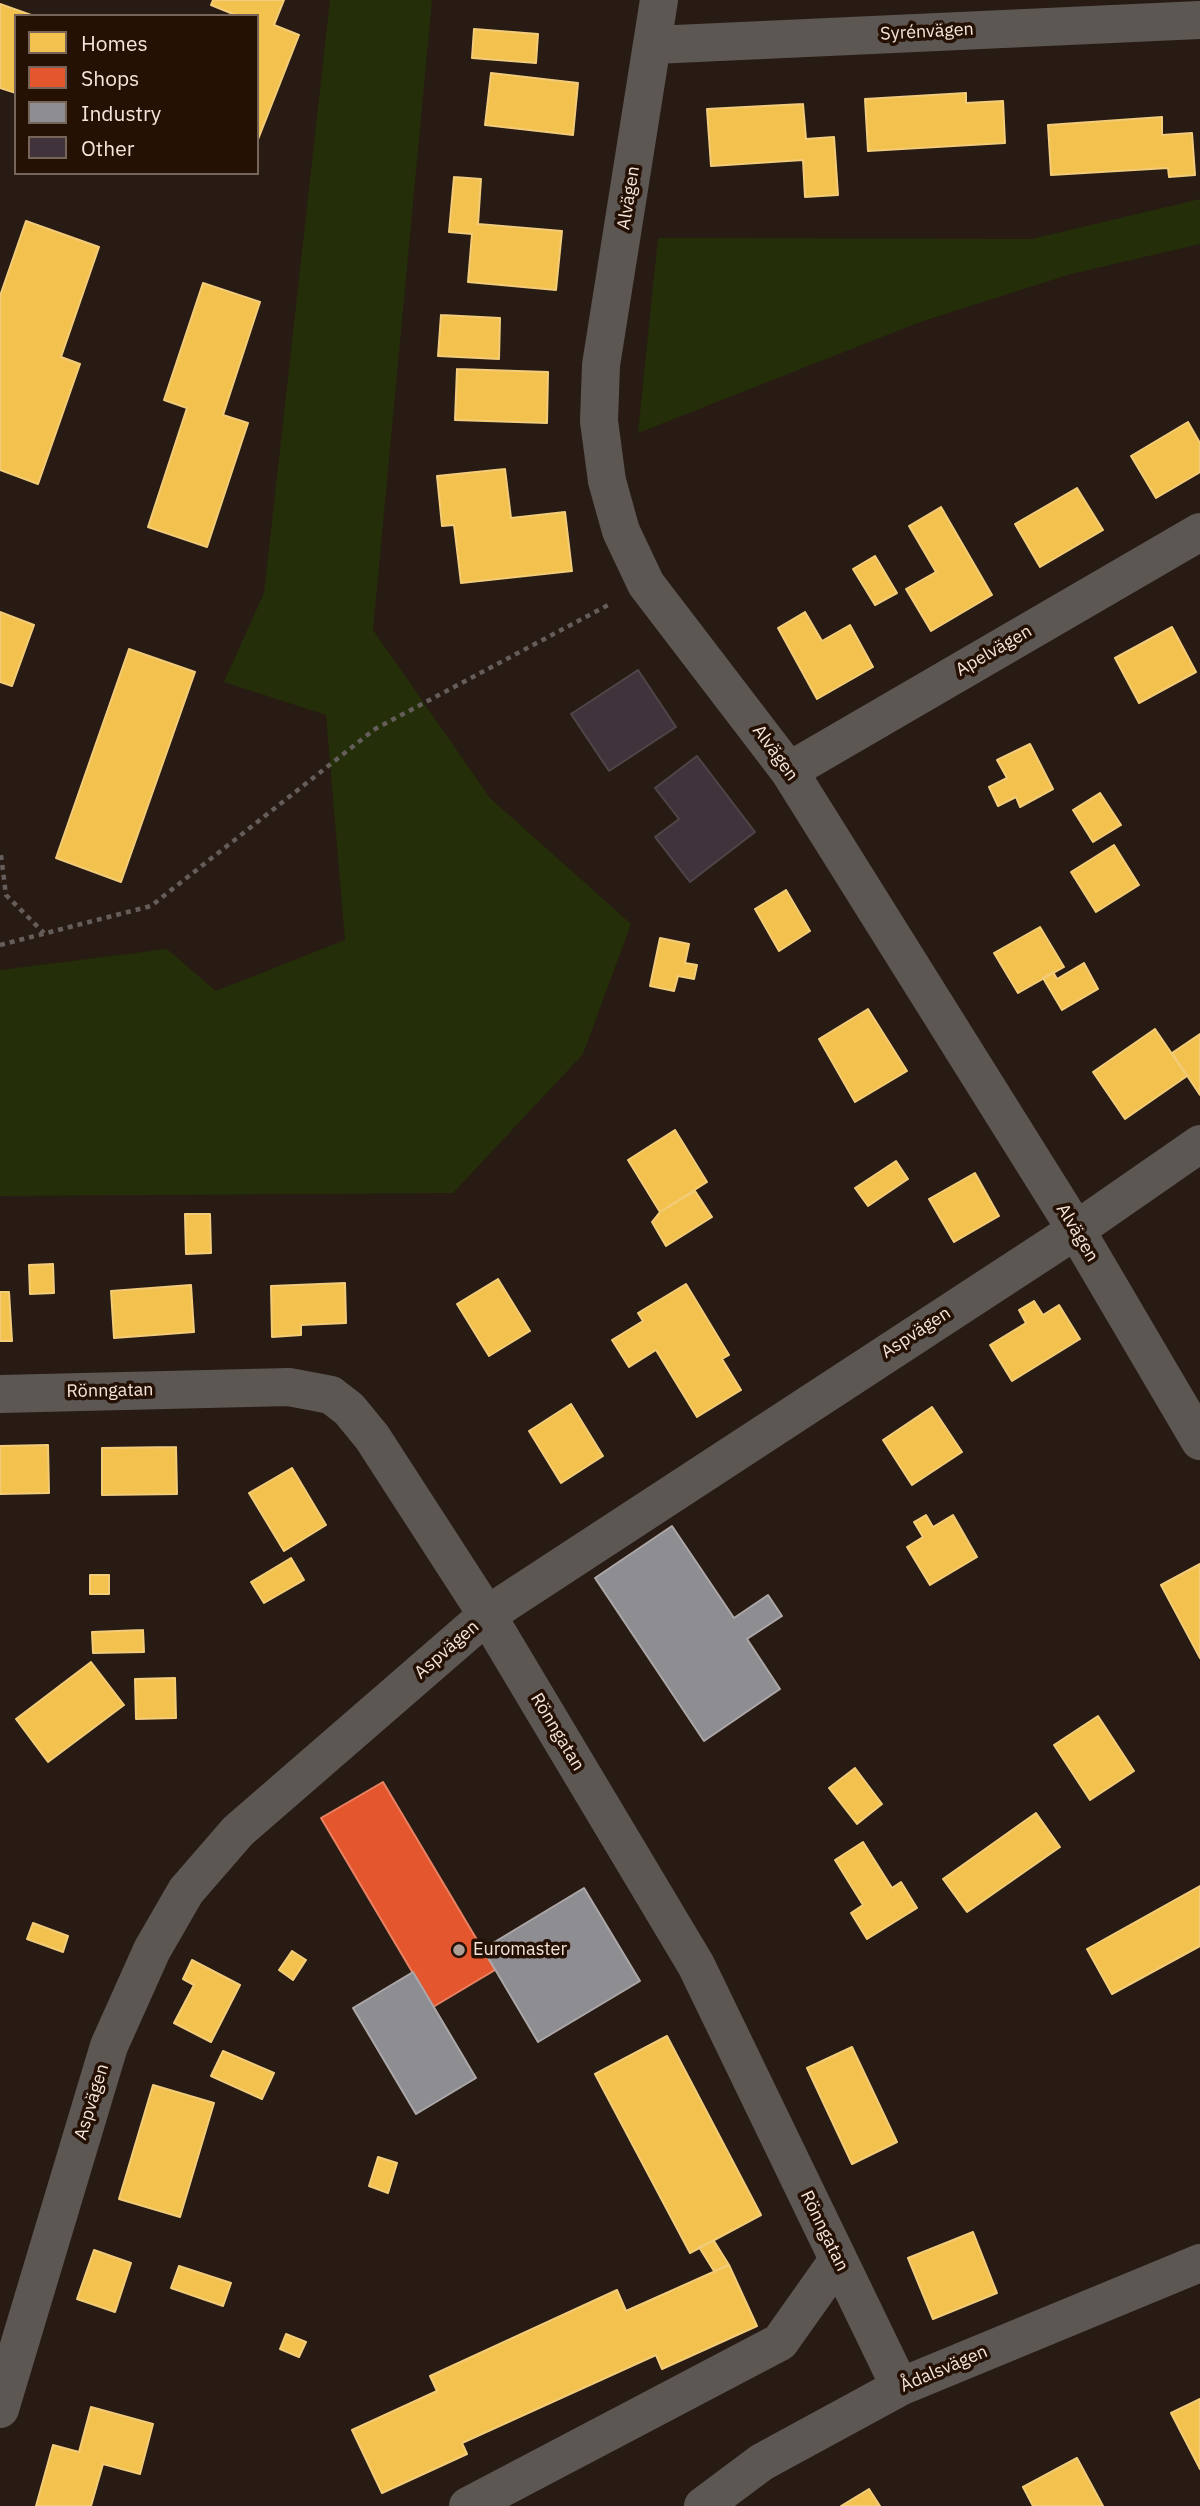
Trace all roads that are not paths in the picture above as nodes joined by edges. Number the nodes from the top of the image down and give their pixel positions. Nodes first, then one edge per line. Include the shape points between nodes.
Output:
1 (659, 0) edge
2 (1200, 20) edge
3 (654, 45) junction
4 (1200, 533) edge
5 (789, 771) junction
6 (1200, 1144) edge
7 (1076, 1230) junction
8 (0, 1394) edge
9 (1200, 1441) edge
10 (487, 1615) junction
11 (838, 2260) junction
12 (1200, 2263) edge
13 (900, 2387) junction
14 (0, 2409) edge
15 (468, 2506) edge
16 (703, 2506) edge

1 - 3 street, Alvägen
2 - 3 street, Syrénvägen
3 - 5 street, Alvägen via 601,365 599,422 607,481 621,531 646,584
4 - 5 street, Apelvägen
5 - 7 street, Alvägen
6 - 7 street, Aspvägen
7 - 9 street, Alvägen
7 - 10 street, Aspvägen
8 - 10 street, Rönngatan via 289,1387 331,1395 372,1437
10 - 11 street, Rönngatan via 696,1965
10 - 14 street, Aspvägen via 238,1831 186,1891 152,1950 109,2046
11 - 13 street, Rönngatan
11 - 15 street via 780,2342
12 - 13 street, Ådalsvägen
13 - 16 street, Ådalsvägen via 762,2462

